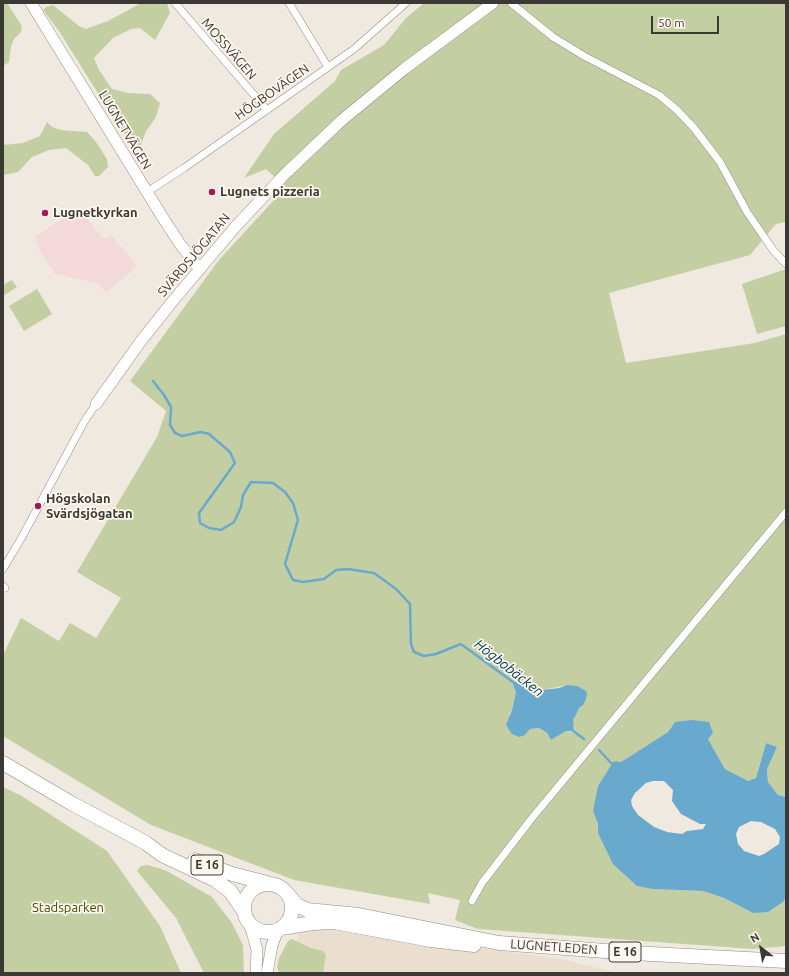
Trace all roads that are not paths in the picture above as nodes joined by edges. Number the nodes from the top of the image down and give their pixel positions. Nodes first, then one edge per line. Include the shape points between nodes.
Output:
1 (31, 3) edge
2 (175, 3) edge
3 (289, 3) edge
4 (406, 3) edge
5 (493, 3) edge
6 (510, 3) edge
7 (328, 67) junction
8 (267, 110) junction
9 (146, 192) junction
10 (786, 264) edge
11 (200, 269) junction
12 (96, 404) joint
13 (786, 512) edge
14 (3, 569) edge
15 (3, 757) edge
16 (3, 763) edge
17 (63, 798) junction
18 (146, 843) junction
19 (269, 883) junction
20 (289, 896) junction
21 (472, 901) dead end
22 (243, 910) junction
23 (250, 924) junction
24 (280, 929) junction
25 (499, 942) junction
26 (786, 954) edge
27 (752, 959) junction
28 (786, 961) edge
29 (256, 973) edge
30 (267, 973) edge

1 - 9 street, LUGNETVÄGEN
2 - 8 street, MOSSVÄGEN
3 - 7 street
4 - 7 street, HÖGBOVÄGEN via 362,43
5 - 11 street, SVÄRDSJÖGATAN via 404,68 342,120 285,174
6 - 10 street via 553,37 659,95 677,110 720,162 747,212
7 - 8 street, HÖGBOVÄGEN
8 - 9 street, HÖGBOVÄGEN
9 - 11 street, LUGNETVÄGEN
11 - 12 street, SVÄRDSJÖGATAN via 141,341
12 - 14 street, SVÄRDSJÖGATAN
13 - 21 street via 528,824 482,883
15 - 17 highway, E 16
16 - 17 highway, E 16
17 - 18 highway, E 16
18 - 19 highway, E 16 via 232,874
18 - 22 highway, E 16 via 162,855 223,885
19 - 20 highway, E 16 via 279,886
19 - 22 highway via 258,885 251,890 245,899
20 - 24 highway via 292,904 291,913
20 - 25 highway, LUGNETLEDEN / E 16 via 297,905 307,910 366,916
22 - 23 highway, E 16
23 - 24 highway, E 16 via 263,932
23 - 29 street via 258,950
24 - 25 highway, LUGNETLEDEN / E 16 via 334,922 470,945
24 - 30 street via 272,945
25 - 27 highway, LUGNETLEDEN / E 16 via 632,953
26 - 27 highway, LUGNETLEDEN / E 16
27 - 28 highway, LUGNETLEDEN / E 16

